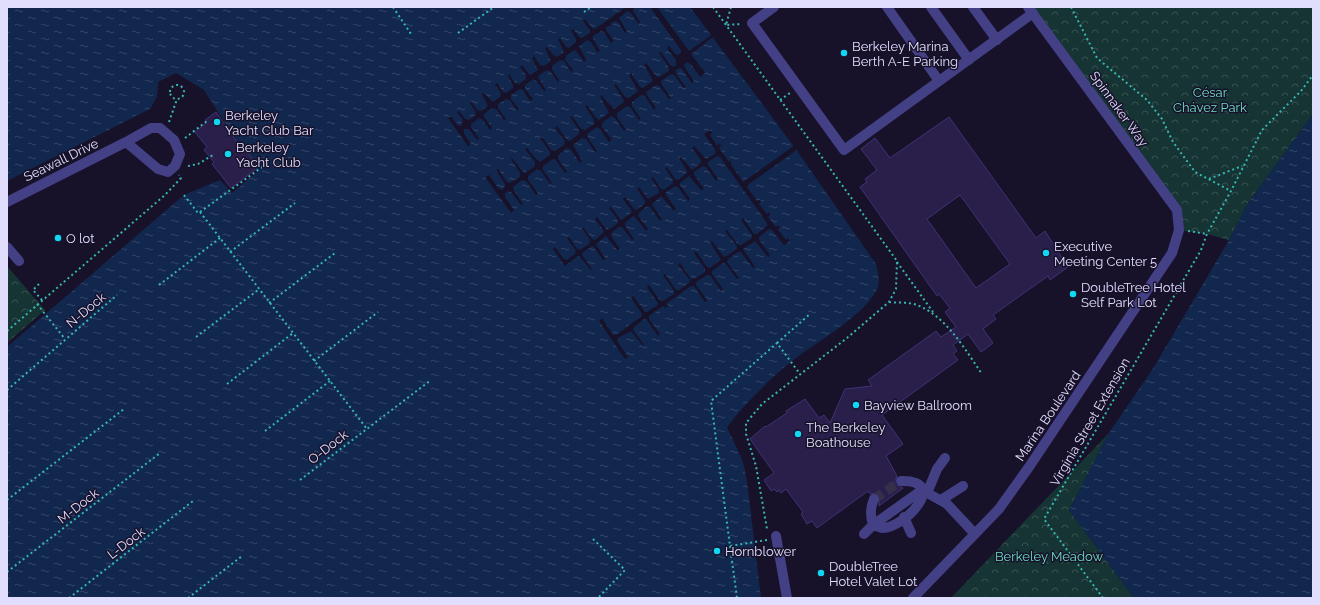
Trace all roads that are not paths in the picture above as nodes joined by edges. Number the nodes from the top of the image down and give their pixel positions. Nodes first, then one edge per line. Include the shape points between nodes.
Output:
1 (774, 7) edge
2 (887, 7) edge
3 (931, 7) edge
4 (974, 7) edge
5 (1030, 10) edge
6 (997, 40) junction
7 (969, 60) junction
8 (939, 81) junction
9 (126, 142) junction
10 (7, 202) edge
11 (1180, 230) joint
12 (7, 247) edge
13 (20, 261) dead end
14 (945, 458) dead end
15 (901, 481) dead end
16 (963, 486) dead end
17 (925, 491) junction
18 (874, 499) dead end
19 (941, 500) junction
20 (904, 517) junction
21 (873, 525) junction
22 (911, 533) dead end
23 (864, 534) dead end
24 (975, 534) junction
25 (776, 536) dead end
26 (788, 598) edge
27 (913, 598) edge

1 - 8 street via 752,23 844,150
2 - 8 street
3 - 7 street
4 - 6 street
5 - 6 street
5 - 11 street, Spinnaker Way via 1176,210
6 - 7 street
7 - 8 street
9 - 9 street, Seawall Drive via 151,128 160,128 174,140 180,154 172,169 158,169
9 - 10 street, Seawall Drive
11 - 24 street, Marina Boulevard via 1172,253 1042,448 999,508
12 - 13 street
14 - 17 street
15 - 17 street via 914,482
16 - 19 street
17 - 19 street
17 - 20 street via 918,506
17 - 21 street
18 - 21 street via 870,516
19 - 24 street
20 - 21 street via 894,525 883,528
20 - 22 street
21 - 23 street
24 - 27 street, Marina Boulevard
25 - 26 street via 784,562

